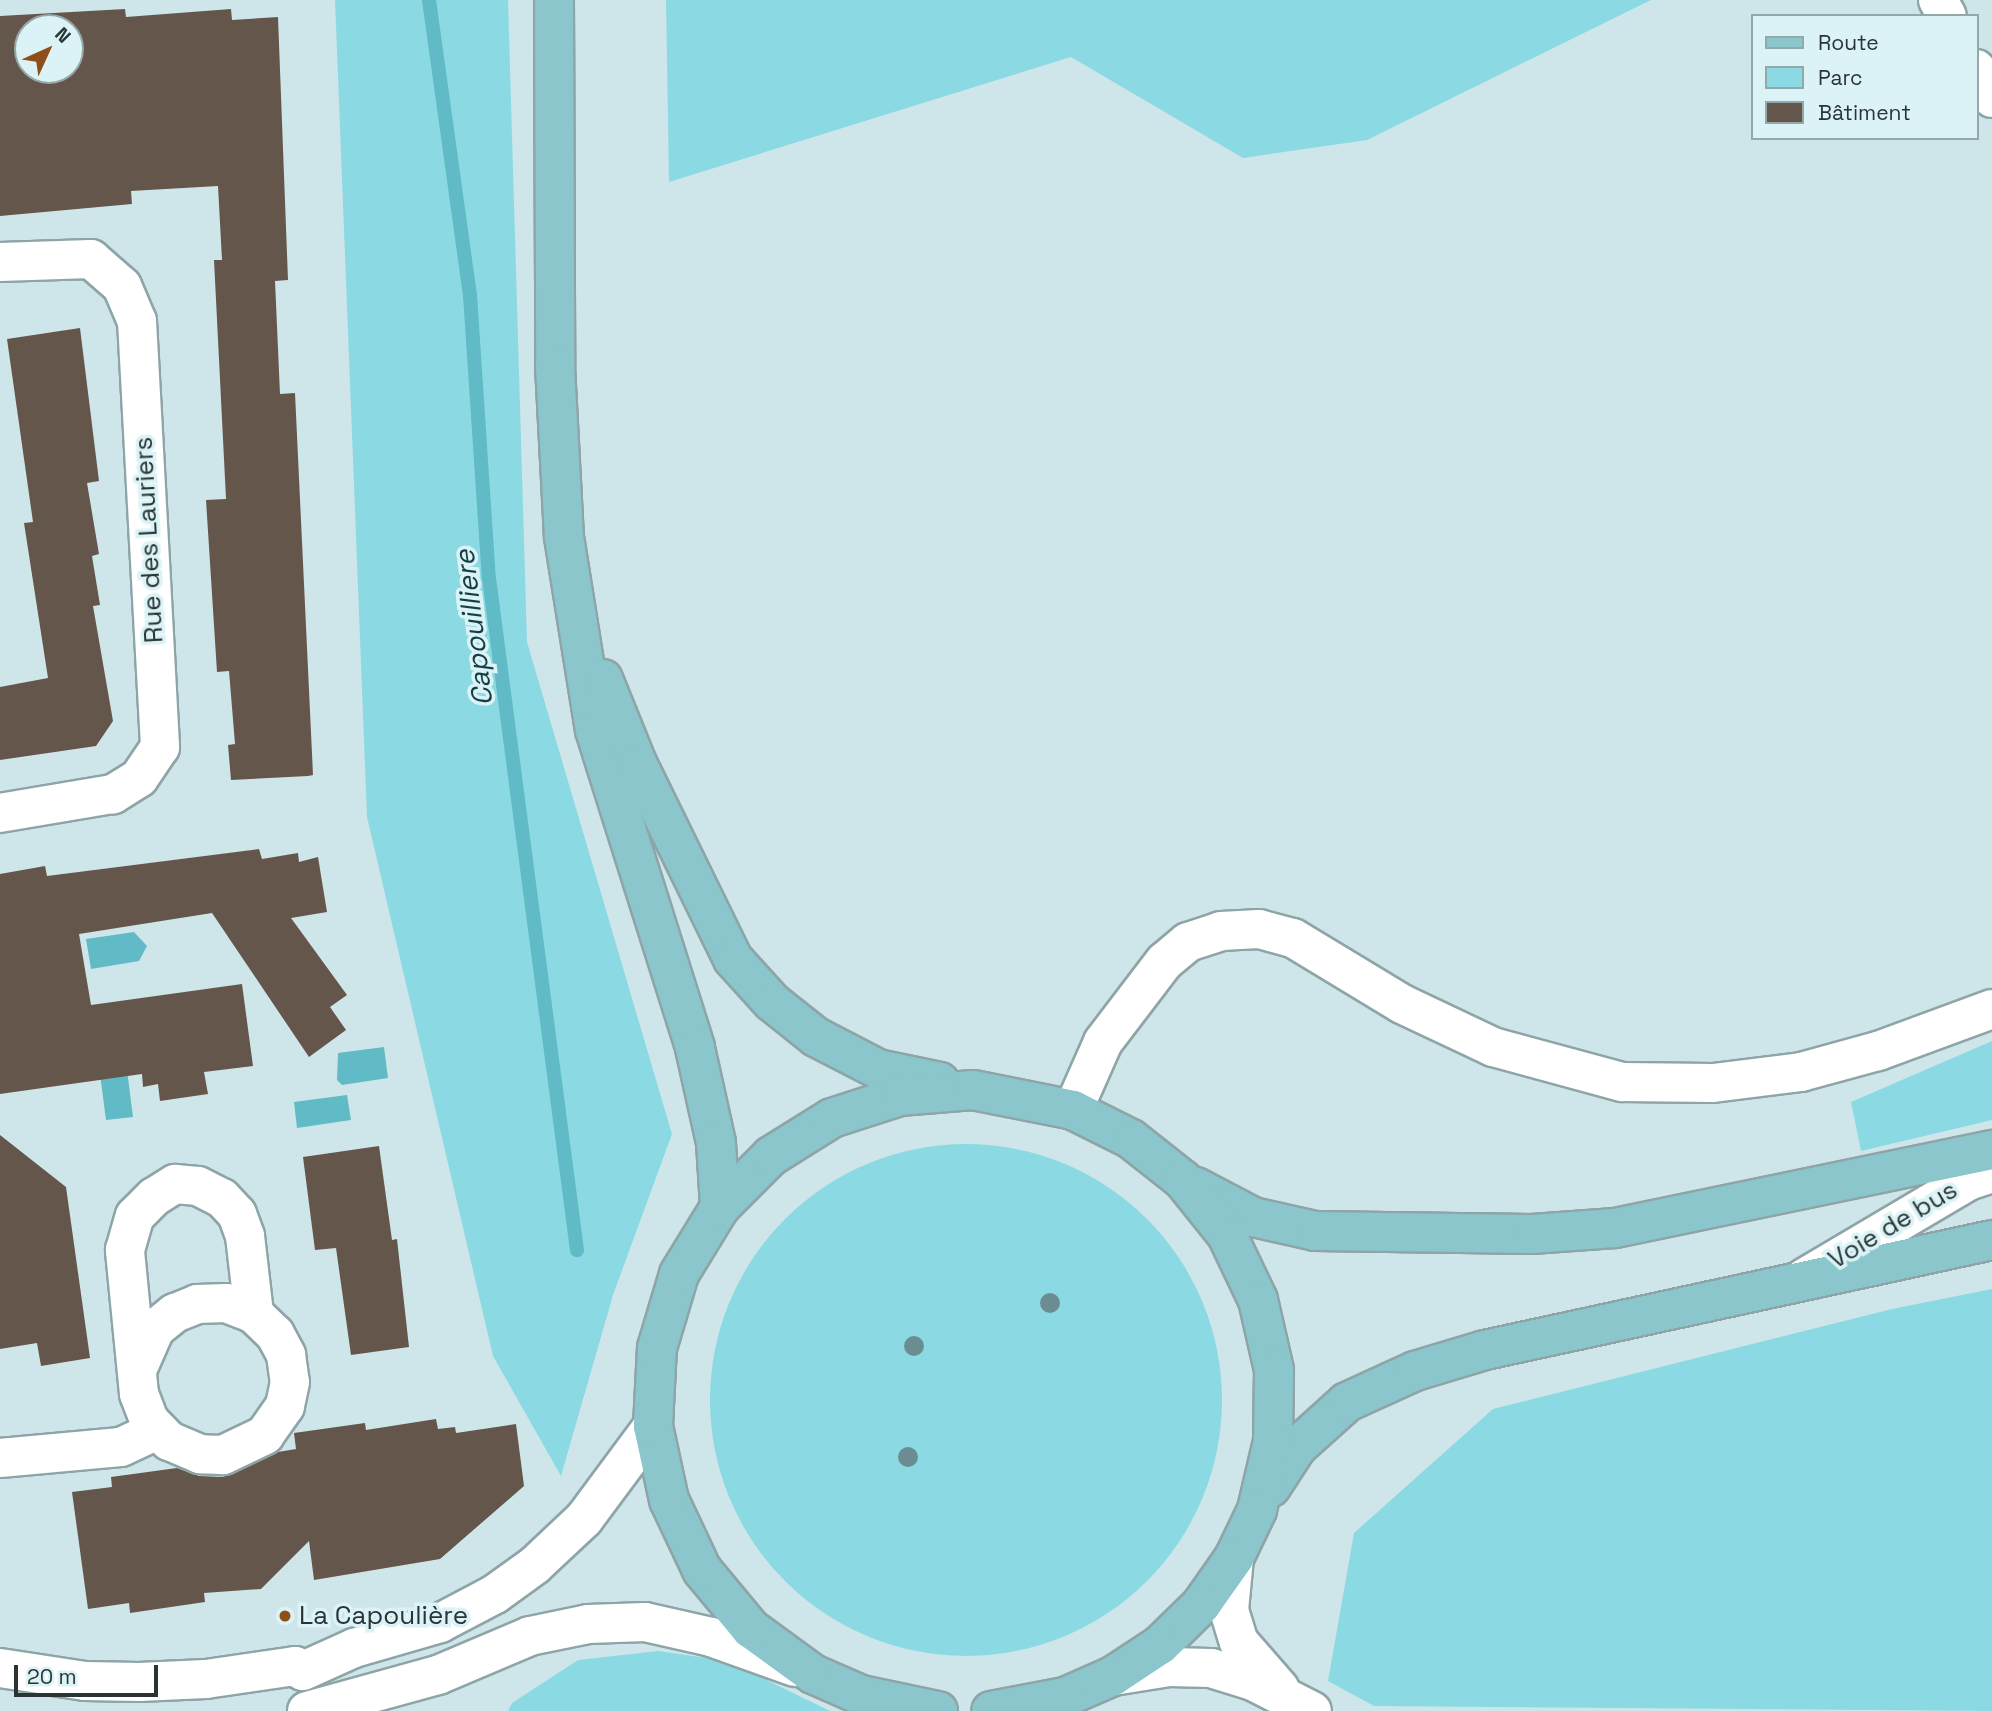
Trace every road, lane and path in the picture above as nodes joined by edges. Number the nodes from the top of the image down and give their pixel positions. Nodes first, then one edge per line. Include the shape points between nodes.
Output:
1 (554, 0) edge
2 (1978, 73) edge
3 (1992, 98) edge
4 (0, 262) edge
5 (580, 623) junction
6 (0, 813) edge
7 (1992, 1009) edge
8 (972, 1090) junction
9 (1073, 1110) junction
10 (1992, 1150) edge
11 (1992, 1173) edge
12 (1182, 1180) junction
13 (720, 1208) junction
14 (1992, 1240) edge
15 (1796, 1282) junction
16 (254, 1314) junction
17 (138, 1368) junction
18 (653, 1426) junction
19 (157, 1430) junction
20 (0, 1458) edge
21 (1256, 1510) junction
22 (1234, 1558) junction
23 (0, 1668) edge
24 (813, 1674) junction
25 (1113, 1676) junction
26 (1307, 1708) edge
27 (307, 1711) edge
28 (938, 1711) edge
29 (991, 1711) edge

1 - 5 main road via 555,366 564,537
2 - 3 street
4 - 6 street, Rue des Lauriers via 91,259 122,286 137,321 160,747 139,778 113,793
5 - 8 main road via 637,763 733,959 772,1002 816,1037 878,1069
5 - 13 main road via 595,730 695,1048 716,1143
7 - 9 street via 1878,1051 1801,1072 1713,1083 1622,1082 1493,1047 1402,1004 1293,937 1259,929 1220,931 1188,942 1164,962 1103,1042
8 - 9 main road
8 - 13 main road via 900,1096 832,1118 771,1156
9 - 12 main road via 1131,1139
10 - 12 main road via 1615,1228 1532,1234 1315,1231 1253,1217
11 - 15 street, Voie de bus via 1968,1181
12 - 21 main road via 1227,1235 1261,1312 1274,1370 1273,1441
13 - 18 main road via 679,1274 657,1348
14 - 15 main road
15 - 21 main road via 1485,1350 1415,1371 1347,1402 1297,1447
16 - 17 street via 226,1303 197,1304 175,1313 155,1329
16 - 17 street via 245,1236 237,1214 222,1198 198,1186 175,1185 153,1197 135,1216 125,1250
16 - 19 street via 275,1334 286,1355 290,1382 285,1406 265,1435 223,1455 200,1454 169,1441
17 - 19 street via 139,1394
18 - 23 street via 584,1519 536,1565 495,1594 440,1623 354,1648 303,1671 295,1666 206,1679 139,1682 85,1681
18 - 24 main road via 669,1500 702,1570 751,1629
19 - 20 street via 121,1447
21 - 22 main road
22 - 25 main road via 1201,1605 1160,1645
22 - 26 street via 1229,1610 1238,1642 1262,1674
24 - 27 street via 711,1637 645,1622 588,1624 530,1636 438,1675
24 - 28 main road via 861,1695
25 - 26 street via 1170,1667 1211,1668 1253,1681
25 - 29 main road via 1065,1697

